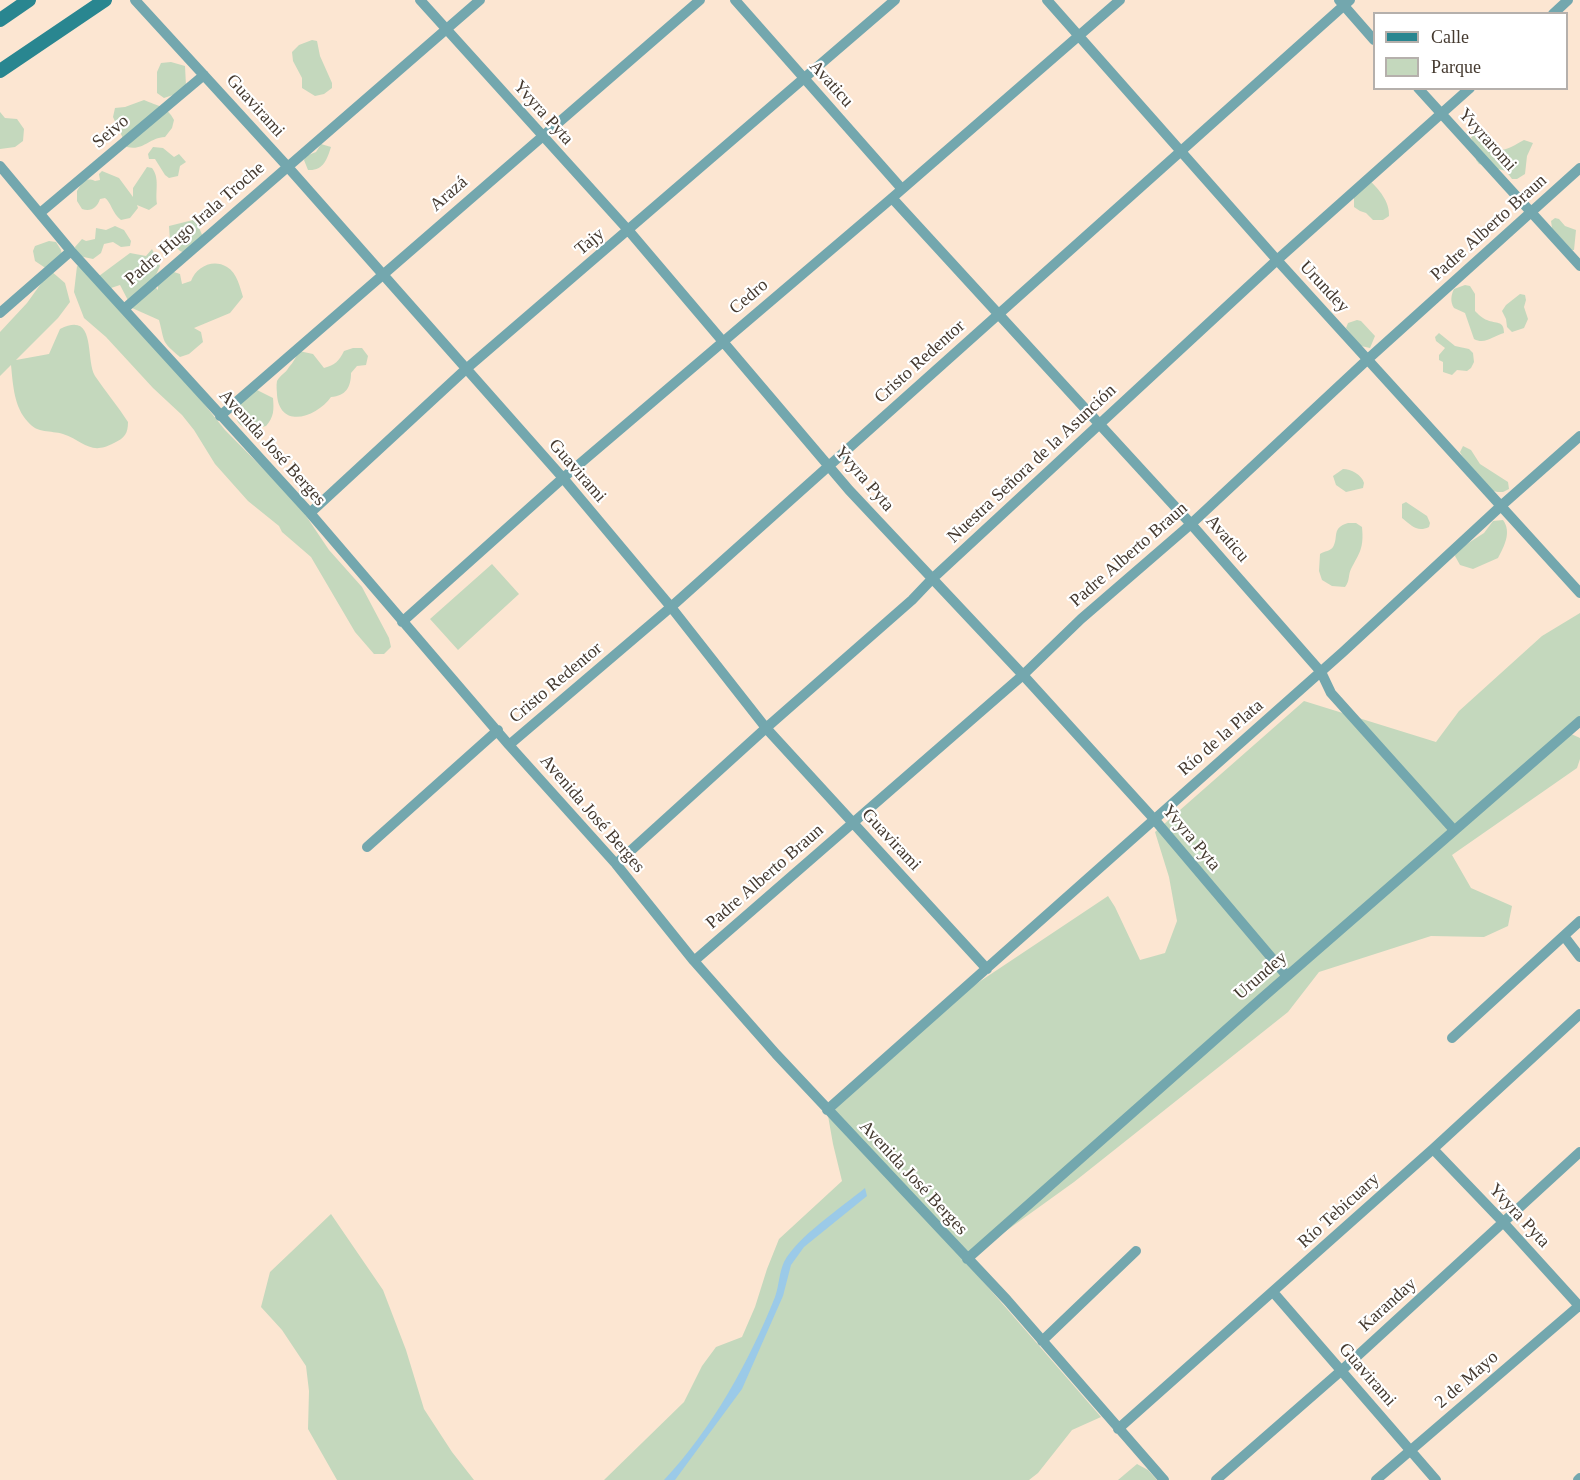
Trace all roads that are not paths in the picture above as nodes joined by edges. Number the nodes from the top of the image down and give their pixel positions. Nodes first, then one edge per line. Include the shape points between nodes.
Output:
1 (29, 0) edge
2 (105, 0) edge
3 (135, 0) edge
4 (420, 0) edge
5 (480, 0) edge
6 (700, 0) edge
7 (735, 0) edge
8 (894, 0) edge
9 (1047, 0) edge
10 (1120, 0) edge
11 (1568, 0) edge
12 (1344, 2) edge
13 (1555, 12) edge
14 (0, 20) edge
15 (445, 29) junction
16 (1078, 35) junction
17 (1373, 39) edge
18 (0, 72) edge
19 (204, 75) junction
20 (804, 78) junction
21 (1420, 90) edge
22 (1468, 90) edge
23 (1441, 114) junction
24 (541, 136) junction
25 (1180, 150) junction
26 (0, 166) edge
27 (287, 166) junction
28 (1580, 168) edge
29 (902, 189) junction
30 (892, 198) junction
31 (40, 213) junction
32 (1531, 213) junction
33 (629, 231) junction
34 (71, 251) junction
35 (1277, 260) junction
36 (1580, 266) edge
37 (382, 274) junction
38 (124, 309) junction
39 (0, 313) edge
40 (999, 314) junction
41 (724, 340) junction
42 (1368, 359) junction
43 (466, 369) junction
44 (220, 416) junction
45 (1100, 425) junction
46 (1580, 436) edge
47 (829, 466) junction
48 (563, 478) junction
49 (1502, 505) junction
50 (310, 513) junction
51 (1191, 524) junction
52 (932, 579) junction
53 (1580, 593) edge
54 (671, 607) junction
55 (402, 622) junction
56 (1321, 672) junction
57 (1023, 675) junction
58 (1580, 721) edge
59 (766, 728) junction
60 (498, 730) junction
61 (509, 745) junction
62 (1154, 819) junction
63 (852, 823) junction
64 (1454, 830) junction
65 (367, 847) dead end
66 (616, 864) junction
67 (1580, 921) edge
68 (1563, 936) junction
69 (1580, 957) edge
70 (694, 961) junction
71 (987, 969) junction
72 (1287, 976) junction
73 (1580, 1014) edge
74 (1452, 1038) dead end
75 (827, 1110) junction
76 (1433, 1149) junction
77 (1580, 1152) edge
78 (1503, 1222) junction
79 (1136, 1251) dead end
80 (967, 1259) junction
81 (1273, 1292) junction
82 (1580, 1306) edge
83 (1042, 1341) junction
84 (1342, 1370) junction
85 (1118, 1429) junction
86 (1411, 1451) junction
87 (1164, 1480) edge
88 (1216, 1480) edge
89 (1376, 1480) edge
90 (1436, 1480) edge

1 - 14 main road
2 - 18 main road
3 - 19 street, Guavirami
4 - 15 street, Yvyra Pyta
5 - 15 street, Padre Hugo Irala Troche
6 - 24 street, Arazá
7 - 20 street, Avaticu
8 - 20 street, Tajy
9 - 16 street, Urundey
10 - 16 street, Cedro
11 - 13 street
12 - 17 street
12 - 25 street, Cristo Redentor
15 - 24 street, Yvyra Pyta
15 - 27 street, Padre Hugo Irala Troche
16 - 25 street, Urundey
16 - 29 street, Cedro
19 - 27 street, Guavirami
19 - 31 street, Seivo
20 - 29 street, Avaticu
20 - 33 street, Tajy
21 - 23 street, Yvyraromi
22 - 23 street, Nuestra Señora de la Asunción
23 - 32 street, Yvyraromi
23 - 35 street, Nuestra Señora de la Asunción
24 - 33 street, Yvyra Pyta
24 - 37 street, Arazá
25 - 35 street, Urundey
25 - 40 street, Cristo Redentor
26 - 31 street, Avenida José Berges
27 - 37 street, Guavirami
27 - 38 street, Padre Hugo Irala Troche
28 - 32 street, Padre Alberto Braun
29 - 30 street, Cedro
30 - 40 street, Avaticu
30 - 41 street, Cedro
31 - 34 street, Avenida José Berges
32 - 36 street, Yvyraromi
32 - 42 street, Padre Alberto Braun
33 - 41 street, Yvyra Pyta
33 - 43 street, Tajy
34 - 38 street, Avenida José Berges
34 - 39 street
35 - 42 street, Urundey
35 - 45 street, Nuestra Señora de la Asunción
37 - 43 street, Guavirami
37 - 44 street, Arazá
38 - 44 street, Avenida José Berges
40 - 45 street, Avaticu
40 - 47 street, Cristo Redentor
41 - 47 street, Yvyra Pyta
41 - 48 street, Cedro
42 - 49 street, Urundey
42 - 51 street, Padre Alberto Braun
43 - 48 street, Guavirami
43 - 50 street, Tajy
44 - 50 street, Avenida José Berges
45 - 51 street, Avaticu
45 - 52 street, Nuestra Señora de la Asunción
46 - 49 street, Río de la Plata
47 - 52 street, Yvyra Pyta
47 - 54 street, Cristo Redentor
48 - 54 street, Guavirami
48 - 55 street, Cedro
49 - 53 street, Urundey
49 - 56 street, Río de la Plata
50 - 55 street, Avenida José Berges
51 - 56 street, Avaticu
51 - 57 street, Padre Alberto Braun
52 - 57 street, Yvyra Pyta
52 - 59 street, Nuestra Señora de la Asunción
54 - 59 street, Guavirami
54 - 61 street, Cristo Redentor
55 - 60 street, Avenida José Berges
56 - 62 street, Río de la Plata
56 - 64 street, Avaticu via 1331,693
57 - 62 street, Yvyra Pyta
57 - 63 street, Padre Alberto Braun
58 - 64 street, Urundey
59 - 63 street, Guavirami
59 - 66 street, Nuestra Señora de la Asunción
60 - 61 street, Avenida José Berges
60 - 65 street
61 - 66 street, Avenida José Berges
62 - 71 street, Río de la Plata
62 - 72 street, Yvyra Pyta
63 - 70 street, Padre Alberto Braun
63 - 71 street, Guavirami
64 - 72 street, Urundey
66 - 70 street, Avenida José Berges
67 - 68 street
68 - 69 street
68 - 74 street
70 - 75 street, Avenida José Berges
71 - 75 street, Río de la Plata
72 - 80 street, Urundey
73 - 76 street, Río Tebicuary
75 - 80 street, Avenida José Berges
76 - 78 street, Yvyra Pyta
76 - 81 street, Río Tebicuary
77 - 78 street, Karanday
78 - 82 street, Yvyra Pyta
78 - 84 street, Karanday
79 - 83 street
80 - 83 street, Avenida José Berges
81 - 84 street, Guavirami
81 - 85 street, Río Tebicuary
82 - 86 street, 2 de Mayo
83 - 85 street, Avenida José Berges
84 - 86 street, Guavirami
84 - 88 street, Karanday
85 - 87 street, Avenida José Berges
86 - 89 street, 2 de Mayo
86 - 90 street, Guavirami

